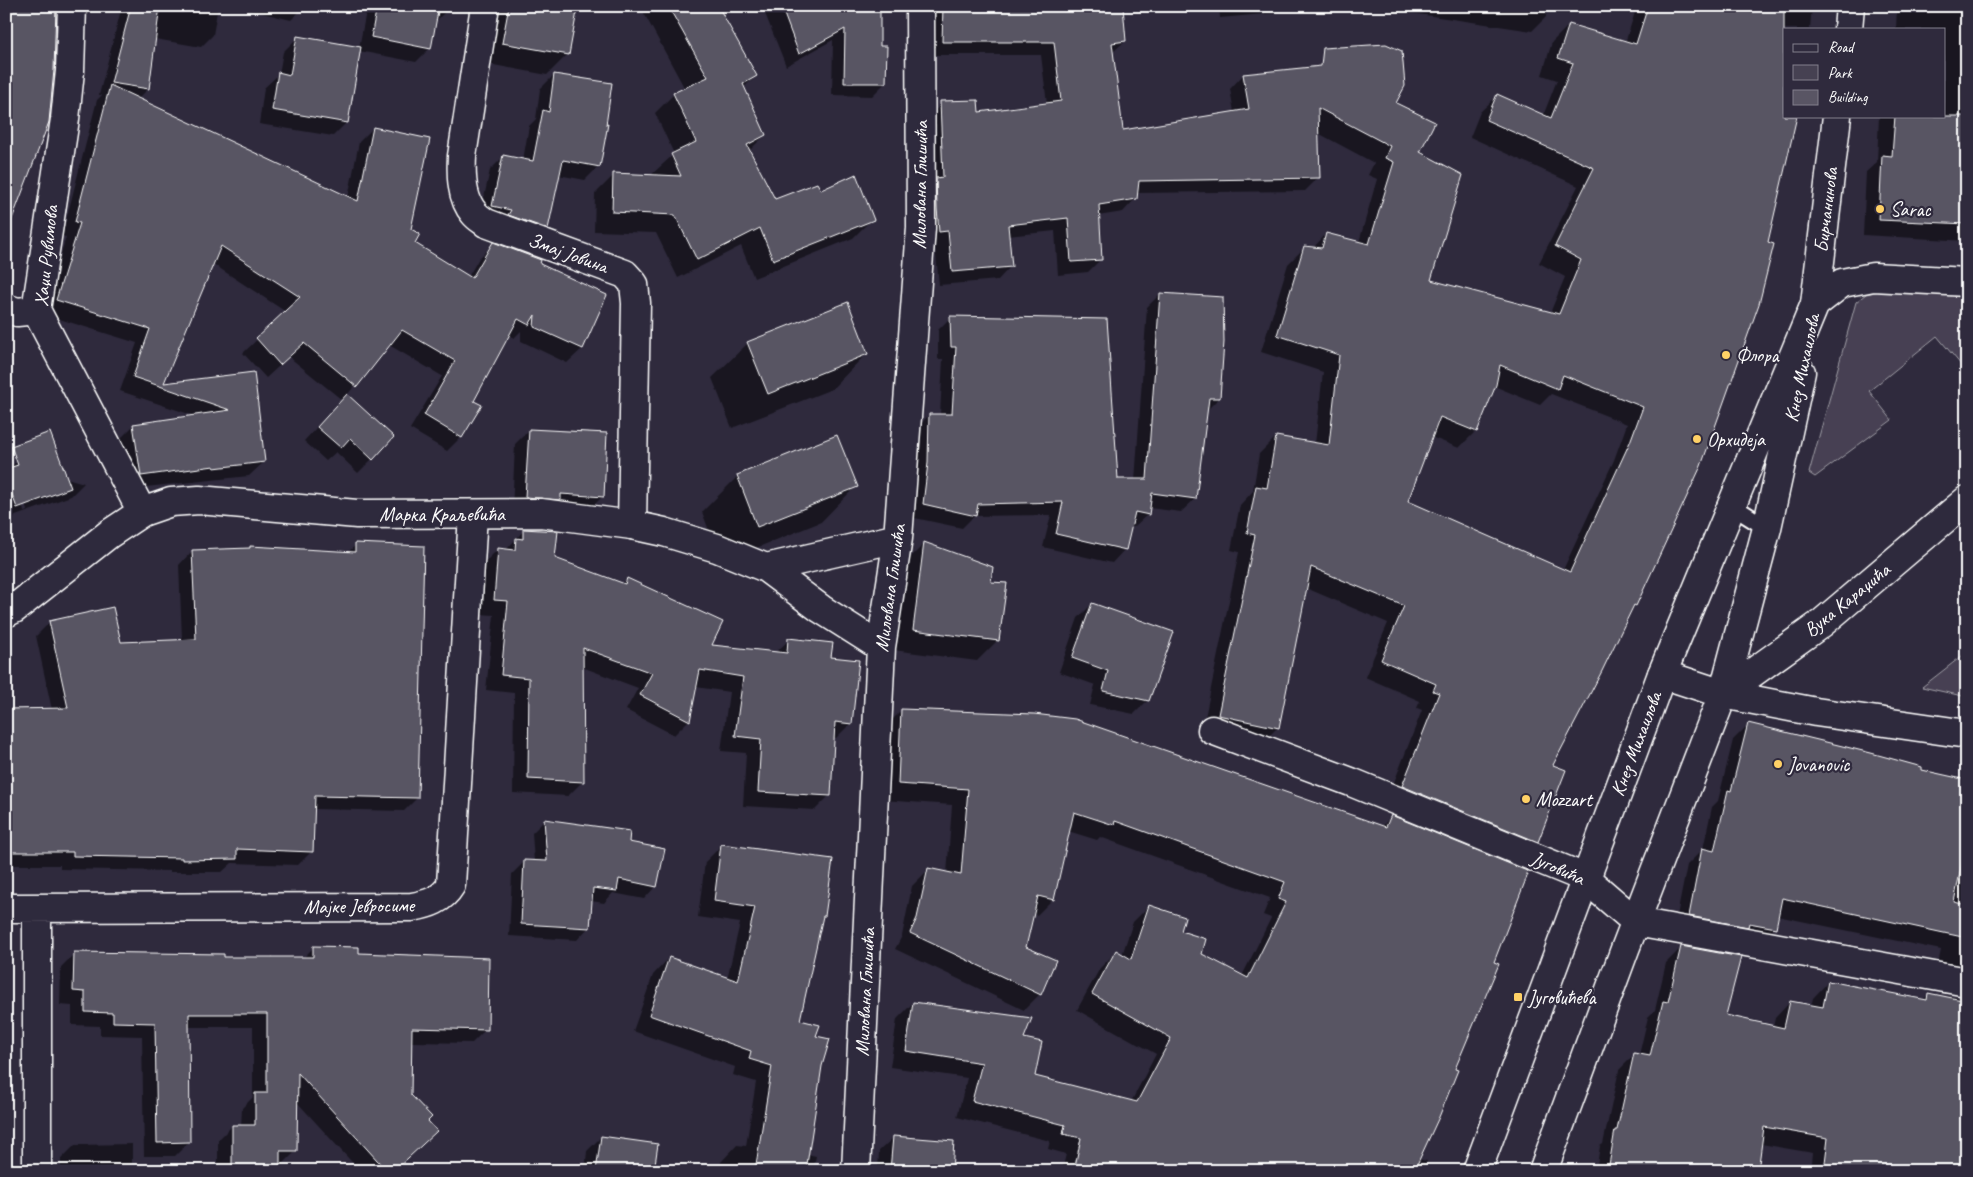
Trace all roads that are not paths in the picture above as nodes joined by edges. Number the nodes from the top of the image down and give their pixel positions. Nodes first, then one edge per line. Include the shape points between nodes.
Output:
1 (72, 6) edge
2 (485, 6) edge
3 (920, 6) edge
4 (1850, 6) edge
5 (1848, 28) edge
6 (1837, 118) edge
7 (1967, 282) edge
8 (1815, 304) junction
9 (6, 308) edge
10 (36, 310) junction
11 (1967, 500) edge
12 (1732, 506) junction
13 (142, 512) junction
14 (473, 514) junction
15 (632, 525) junction
16 (1767, 528) junction
17 (898, 538) junction
18 (766, 568) junction
19 (6, 613) edge
20 (881, 647) junction
21 (1662, 674) junction
22 (1722, 694) junction
23 (1212, 730) dead end
24 (1967, 734) edge
25 (1585, 878) junction
26 (6, 908) edge
27 (37, 908) junction
28 (1636, 922) junction
29 (1967, 982) edge
30 (36, 1171) edge
31 (856, 1171) edge
32 (1477, 1171) edge
33 (1543, 1171) edge

1 - 10 street, Хаџи Рувимова via 65,119
2 - 15 street, Змај Јовина via 462,156 461,176 465,195 473,213 486,223 625,274 634,284
3 - 17 street, Милована Глишића via 921,228
4 - 5 street
6 - 8 street, Бирчанинова
7 - 8 street via 1873,277 1842,283
8 - 12 street, Кнез Михаилова
8 - 16 street, Кнез Михаилова
9 - 10 street via 18,312
10 - 13 street, Хаџи Рувимова
11 - 22 street, Вука Караџића via 1822,623
12 - 16 lane
12 - 21 street, Кнез Михаилова
13 - 14 street, Марка Краљевића via 170,502 199,500 357,514
13 - 19 street, Марка Краљевића
14 - 15 street, Марка Краљевића via 541,513
14 - 27 street, Мајке Јевросиме via 451,885 445,894 425,904 412,906
15 - 18 street, Марка Краљевића via 717,548
16 - 22 street, Кнез Михаилова
17 - 18 street
17 - 20 street, Милована Глишића
18 - 20 street, Марка Краљевића via 821,609
20 - 31 street, Милована Глишића
21 - 22 street
21 - 25 street, Кнез Михаилова
22 - 24 street via 1816,712
22 - 28 street, Кнез Михаилова
23 - 25 street, Југовића via 1351,782
25 - 28 street, Југовића
25 - 32 street, Кнез Михаилова
26 - 27 street, Мајке Јевросиме
27 - 30 street
28 - 29 street
28 - 33 street, Кнез Михаилова

